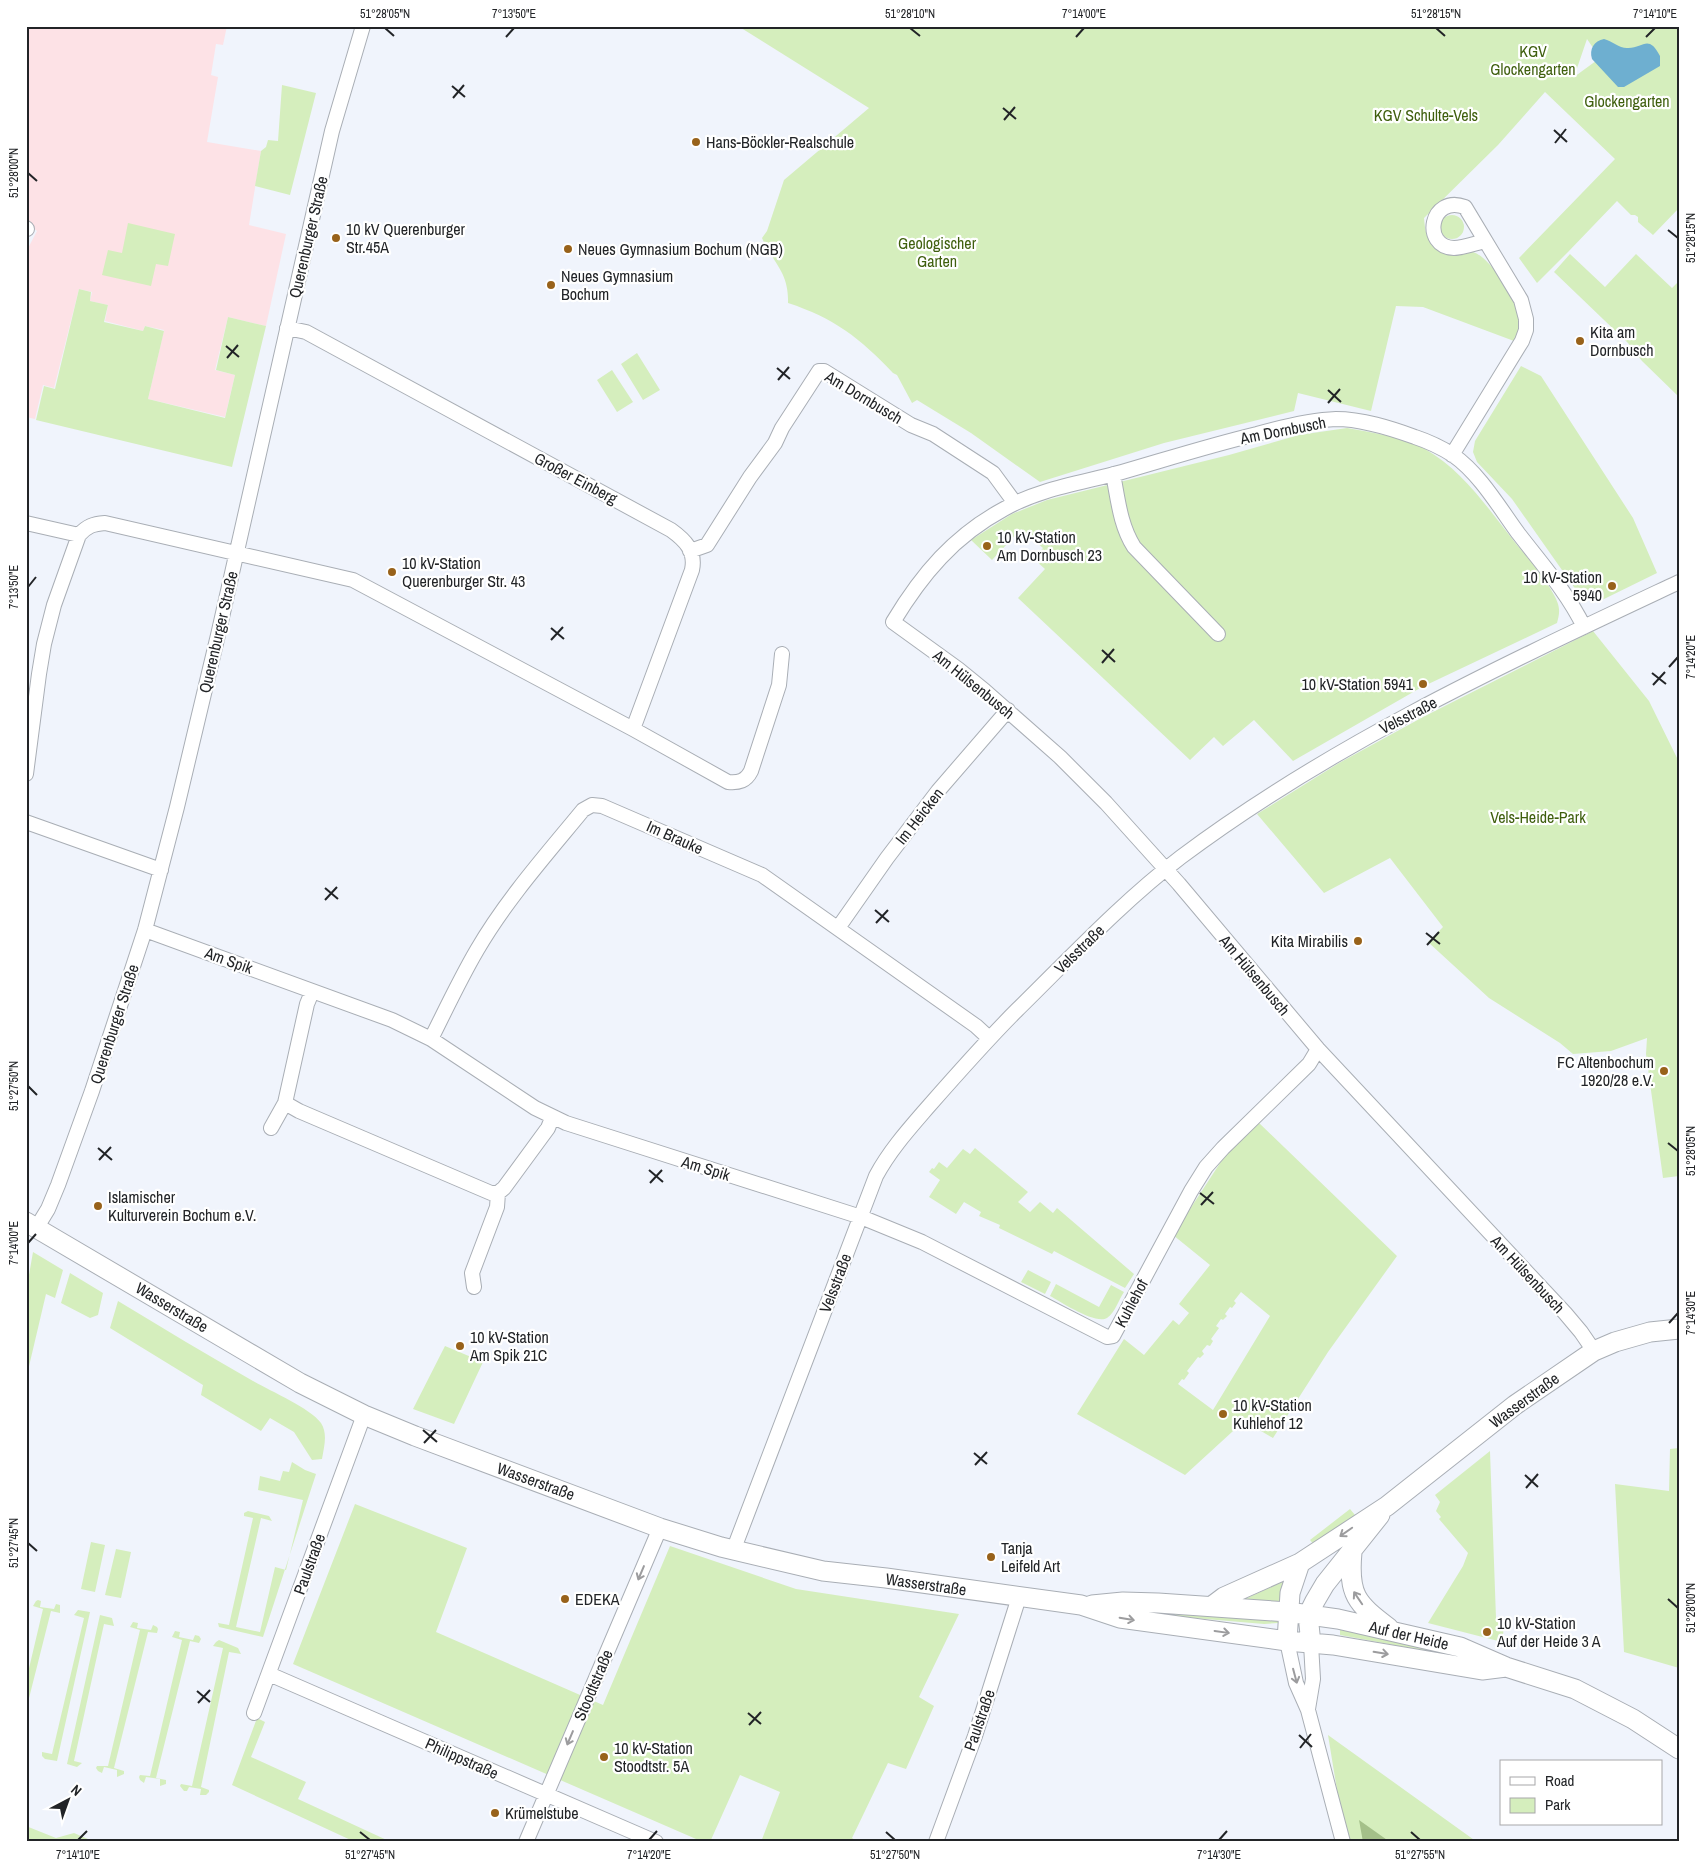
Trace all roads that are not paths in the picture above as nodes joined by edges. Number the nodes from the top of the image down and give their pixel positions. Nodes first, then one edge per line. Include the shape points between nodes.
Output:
1 (363, 26) edge
2 (1485, 241) dead end
3 (287, 328) junction
4 (1452, 455) junction
5 (1112, 474) junction
6 (1016, 503) junction
7 (26, 523) edge
8 (79, 535) junction
9 (690, 550) junction
10 (236, 554) junction
11 (1679, 582) edge
12 (893, 622) joint
13 (1584, 627) junction
14 (1218, 634) dead end
15 (782, 654) dead end
16 (1008, 710) junction
17 (633, 729) junction
18 (26, 774) edge
19 (26, 822) edge
20 (1166, 869) junction
21 (161, 870) junction
22 (838, 928) junction
23 (145, 930) junction
24 (312, 992) junction
25 (989, 1038) junction
26 (431, 1039) junction
27 (1318, 1049) junction
28 (285, 1103) junction
29 (552, 1118) junction
30 (271, 1128) dead end
31 (498, 1193) junction
32 (861, 1217) junction
33 (30, 1223) edge
34 (474, 1287) dead end
35 (1679, 1329) edge
36 (1594, 1351) junction
37 (364, 1415) junction
38 (1387, 1506) junction
39 (660, 1528) junction
40 (734, 1551) junction
41 (1352, 1552) junction
42 (1300, 1563) junction
43 (1019, 1597) junction
44 (1081, 1605) junction
45 (1212, 1606) junction
46 (1288, 1612) junction
47 (1308, 1615) junction
48 (1392, 1630) junction
49 (1287, 1641) junction
50 (1311, 1644) junction
51 (1506, 1667) junction
52 (269, 1674) junction
53 (1308, 1710) junction
54 (254, 1713) dead end
55 (1679, 1749) edge
56 (546, 1794) junction
57 (526, 1842) edge
58 (656, 1842) edge
59 (936, 1842) edge
60 (1343, 1842) edge

1 - 3 street, Querenburger Straße via 332,131
2 - 4 street via 1521,300 1526,330
3 - 9 street, Großer Einberg via 306,332 672,530 685,540
3 - 10 street, Querenburger Straße
4 - 5 street, Am Dornbusch via 1416,437 1336,419 1294,424
4 - 13 street, Am Dornbusch via 1483,486 1567,597
5 - 6 street, Am Dornbusch via 1043,492
5 - 14 street via 1126,534 1134,547
6 - 9 street, Am Dornbusch via 993,473 933,434 911,425 824,371 819,371 707,545
6 - 12 street, Am Dornbusch via 982,523 947,550 910,593
7 - 8 street
8 - 10 street via 92,524 105,523
8 - 18 street via 44,644
9 - 17 street via 694,564
10 - 17 street via 354,580
10 - 21 street, Querenburger Straße
11 - 13 street, Velsstraße
12 - 16 street, Am Hülsenbusch
13 - 20 street, Velsstraße via 1370,734 1253,806
15 - 17 street via 779,685 751,772 743,781 728,782
16 - 20 street, Am Hülsenbusch via 1106,803
16 - 22 street, Im Heicken via 938,791
19 - 21 street
20 - 25 street, Velsstraße via 1128,901
20 - 27 street, Am Hülsenbusch
21 - 23 street, Querenburger Straße
22 - 25 street, Im Brauke
22 - 26 street, Im Brauke via 762,875 602,806 592,805 584,810 522,884 500,915 477,950
23 - 24 street, Am Spik
23 - 33 street, Querenburger Straße via 58,1185 48,1208
24 - 26 street, Am Spik via 392,1020
24 - 28 street
25 - 32 street, Velsstraße via 886,1158
26 - 29 street, Am Spik
27 - 32 street, Kuhlehof via 1309,1064 1206,1167 1113,1336 1107,1338 922,1242
27 - 36 street, Am Hülsenbusch via 1565,1313
28 - 30 street
28 - 31 street via 482,1190
29 - 31 street via 510,1181
29 - 32 street, Am Spik
31 - 34 street via 497,1207 472,1272
32 - 40 street, Velsstraße
33 - 37 main road, Wasserstraße via 300,1383
35 - 36 main road, Wasserstraße via 1650,1332
36 - 38 main road, Wasserstraße via 1515,1405
37 - 39 main road, Wasserstraße
37 - 52 street, Paulstraße
38 - 41 main road, Wasserstraße
38 -> 42 main road, Wasserstraße
39 - 40 main road, Wasserstraße
39 -> 56 street, Stoodtstraße
40 - 43 main road, Wasserstraße via 823,1571
41 - 47 main road, Wasserstraße via 1325,1584
48 -> 41 main road via 1366,1609 1353,1592 1350,1576
42 - 45 main road, Wasserstraße via 1224,1597
42 - 46 main road via 1292,1585
43 - 44 main road, Wasserstraße
43 - 59 street, Paulstraße
44 - 45 main road, Wasserstraße via 1123,1602
44 -> 49 main road, Wasserstraße via 1120,1618
45 - 46 main road, Wasserstraße
46 - 47 main road, Wasserstraße
46 - 49 main road
47 - 48 main road, Auf der Heide
47 - 50 main road
48 - 51 main road, Auf der Heide via 1460,1647
49 - 50 main road, Wasserstraße
49 -> 53 street via 1296,1683
50 -> 51 main road, Auf der Heide via 1482,1670
50 - 53 street via 1313,1679
51 - 55 main road, Auf der Heide via 1556,1682 1605,1703
52 - 54 street, Paulstraße
52 - 56 street, Philippstraße
53 - 60 street
56 - 57 street, Stoodtstraße
56 - 58 street, Philippstraße

